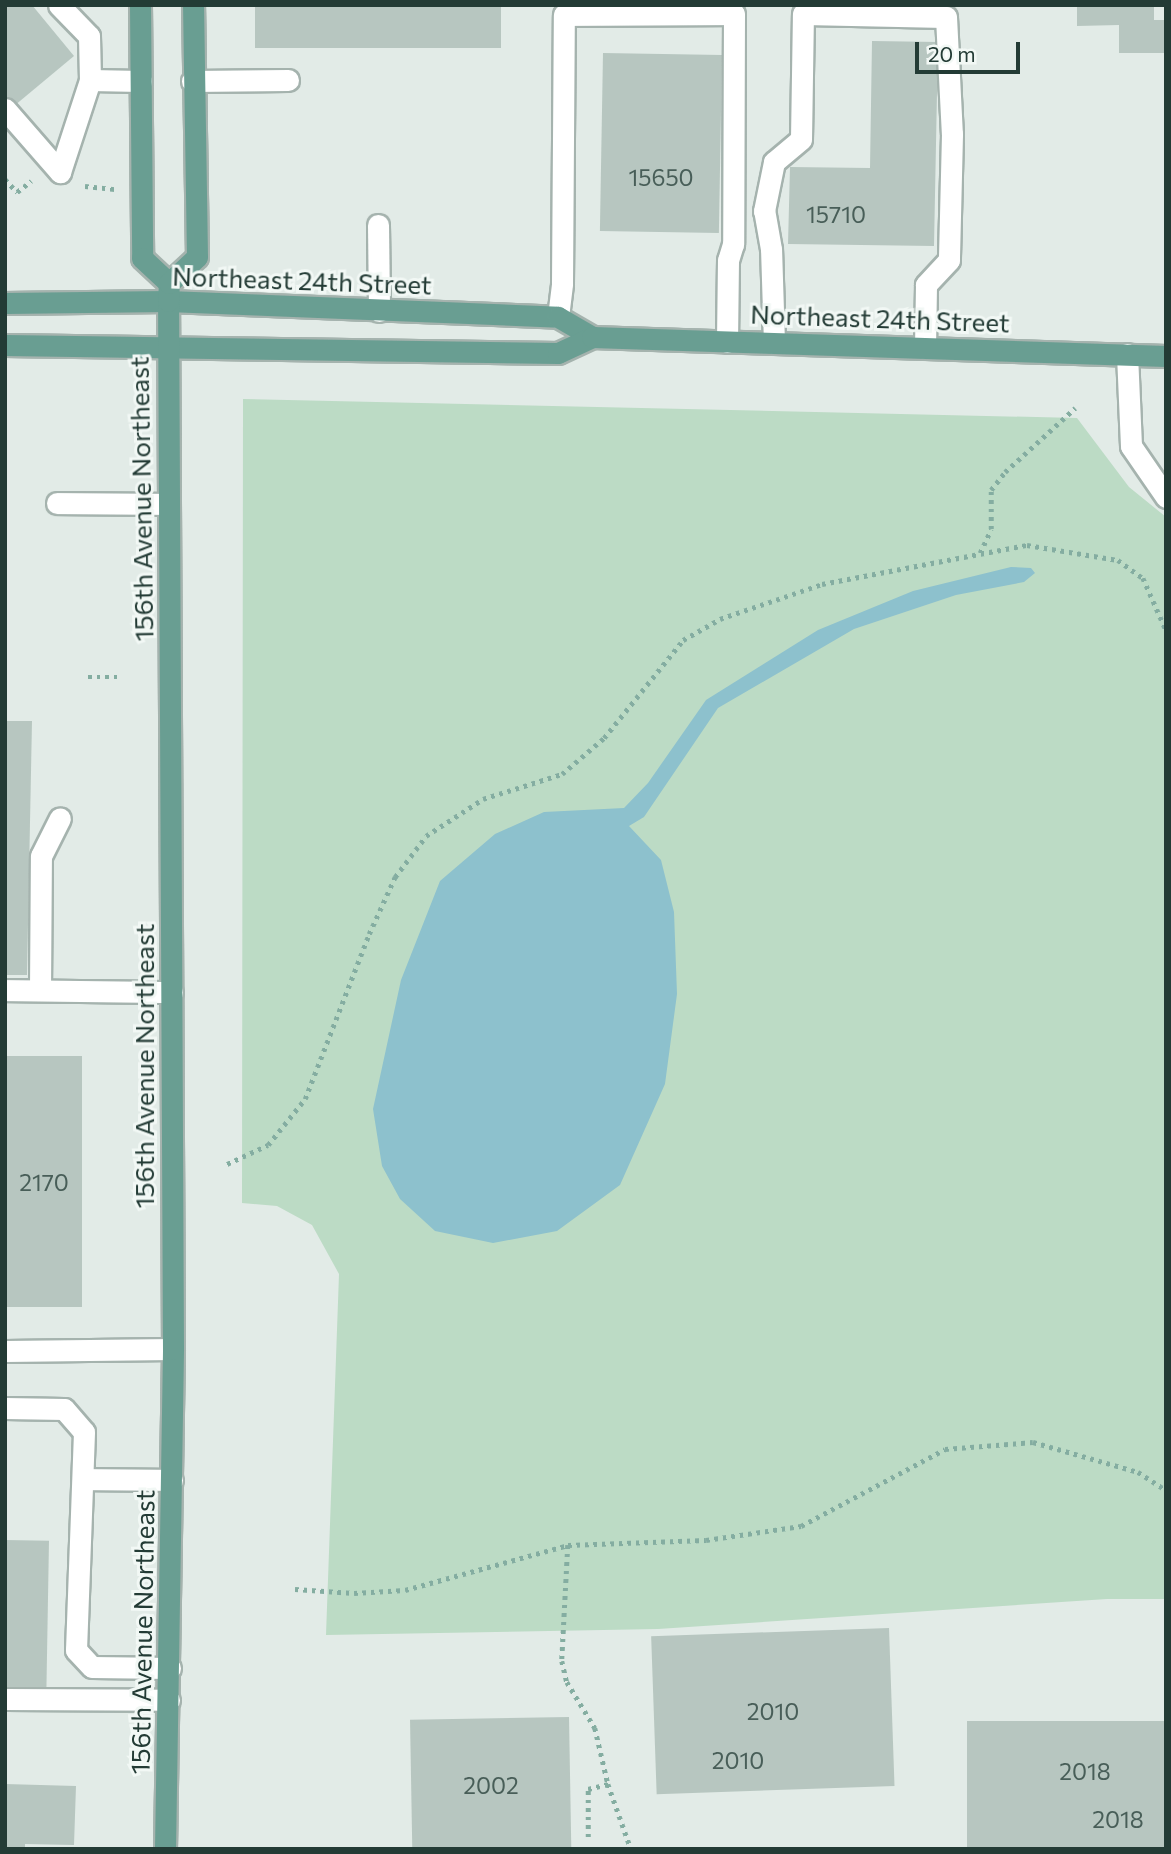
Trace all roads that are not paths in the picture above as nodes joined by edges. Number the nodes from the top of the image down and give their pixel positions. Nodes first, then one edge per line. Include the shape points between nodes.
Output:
1 (59, 5) edge
2 (140, 5) edge
3 (192, 5) edge
4 (580, 10) edge
5 (90, 80) junction
6 (288, 80) dead end
7 (141, 81) junction
8 (192, 81) junction
9 (5, 109) edge
10 (378, 225) dead end
11 (169, 292) junction
12 (5, 303) edge
13 (379, 311) junction
14 (558, 317) junction
15 (592, 337) junction
16 (727, 342) junction
17 (774, 343) junction
18 (5, 345) edge
19 (168, 345) junction
20 (925, 348) junction
21 (1127, 354) junction
22 (1166, 356) edge
23 (1166, 497) edge
24 (57, 503) dead end
25 (169, 504) junction
26 (60, 818) dead end
27 (5, 990) edge
28 (50, 990) junction
29 (172, 992) junction
30 (173, 1349) junction
31 (5, 1351) edge
32 (5, 1408) edge
33 (83, 1479) junction
34 (172, 1480) junction
35 (170, 1668) junction
36 (5, 1699) edge
37 (169, 1700) junction
38 (166, 1849) edge

1 - 5 street via 89,37
2 - 7 main road
3 - 8 main road
4 - 14 street via 564,15
4 - 16 street via 734,14 733,244 728,260
5 - 7 street
5 - 9 street via 60,172
6 - 8 street
7 - 11 main road via 142,258
8 - 11 main road via 197,257
10 - 13 street
11 - 12 main road, Northeast 24th Street
11 - 13 main road, Northeast 24th Street
11 - 19 main road, 156th Avenue Northeast
13 - 14 main road, Northeast 24th Street
14 - 15 main road, Northeast 24th Street
15 - 16 main road, Northeast 24th Street
15 - 19 main road, Northeast 24th Street via 558,353
16 - 17 main road, Northeast 24th Street
17 - 20 main road, Northeast 24th Street
17 - 20 street via 771,249 764,211 774,162 801,139 803,14 946,17 952,134 949,260 926,285
18 - 19 main road, Northeast 24th Street
19 - 25 main road, 156th Avenue Northeast
20 - 21 main road, Northeast 24th Street
21 - 22 main road, Northeast 24th Street
21 - 23 street via 1130,446
24 - 25 street
25 - 29 main road, 156th Avenue Northeast
26 - 28 street via 41,856
27 - 28 street
28 - 29 street
29 - 30 main road, 156th Avenue Northeast
30 - 31 street
30 - 34 main road, 156th Avenue Northeast
32 - 33 street via 64,1409 84,1432
33 - 34 street
33 - 35 street via 76,1650 92,1667
34 - 35 main road, 156th Avenue Northeast
35 - 37 main road, 156th Avenue Northeast
36 - 37 street
37 - 38 main road, 156th Avenue Northeast

